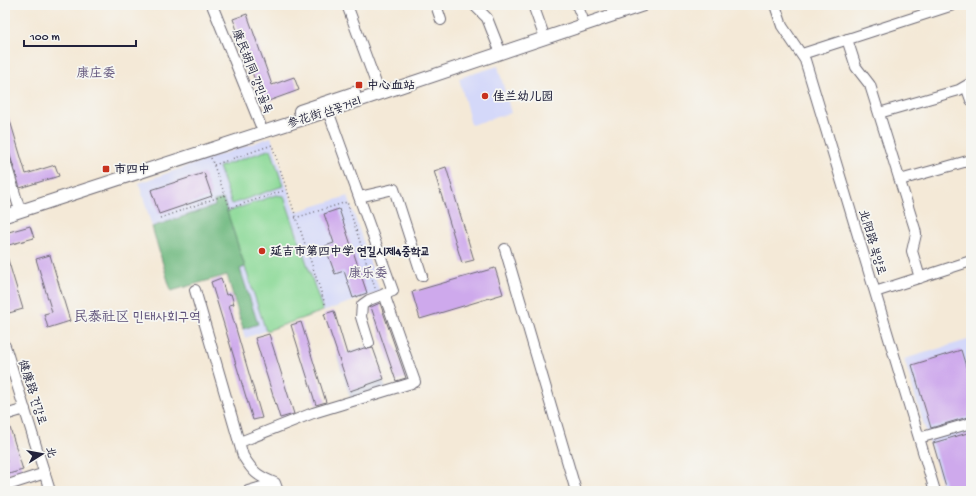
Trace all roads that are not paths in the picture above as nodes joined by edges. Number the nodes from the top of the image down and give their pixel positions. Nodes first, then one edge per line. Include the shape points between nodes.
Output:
1 (212, 5) edge
2 (347, 5) edge
3 (436, 5) edge
4 (474, 5) edge
5 (533, 5) edge
6 (578, 5) edge
7 (617, 5) edge
8 (643, 5) edge
9 (775, 5) edge
10 (953, 5) edge
11 (934, 8) edge
12 (582, 17) junction
13 (441, 20) dead end
14 (542, 30) junction
15 (847, 39) junction
16 (498, 46) junction
17 (802, 54) junction
18 (969, 85) edge
19 (377, 86) junction
20 (971, 100) edge
21 (328, 111) junction
22 (879, 114) junction
23 (260, 124) junction
24 (971, 160) edge
25 (5, 161) edge
26 (900, 180) junction
27 (359, 197) junction
28 (18, 204) junction
29 (5, 208) edge
30 (5, 216) edge
31 (505, 249) dead end
32 (971, 261) edge
33 (422, 276) dead end
34 (920, 278) junction
35 (194, 290) dead end
36 (875, 292) junction
37 (384, 294) junction
38 (370, 343) dead end
39 (5, 346) edge
40 (25, 409) junction
41 (5, 415) edge
42 (971, 423) edge
43 (919, 438) junction
44 (240, 442) junction
45 (45, 473) junction
46 (5, 486) edge
47 (277, 487) edge
48 (50, 491) edge
49 (248, 491) edge
50 (576, 491) edge
51 (935, 491) edge

1 - 23 street, 康民胡同 강민골목
2 - 19 street
3 - 13 street
4 - 16 street via 487,18
5 - 14 street
6 - 12 street
7 - 12 main road, 参花街 삼꽃거리
8 - 21 main road, 参花街 삼꽃거리
9 - 17 street, 北阳路 북양로 via 782,26
10 - 11 street
11 - 15 street
12 - 14 main road, 参花街 삼꽃거리
14 - 16 main road, 参花街 삼꽃거리
15 - 17 street
15 - 22 street via 856,67 870,85
16 - 19 main road, 参花街 삼꽃거리
17 - 36 street, 北阳路 북양로
18 - 20 street
18 - 22 street
19 - 23 main road, 参花街 삼꽃거리
21 - 27 street
21 - 30 main road, 参花街 삼꽃거리
22 - 26 street
23 - 28 main road, 参花街 삼꽃거리
24 - 26 street
25 - 28 street
26 - 34 street via 915,229 912,251
27 - 33 street via 394,188
27 - 37 street via 393,291
28 - 29 main road, 参花街 삼꽃거리
31 - 50 street
32 - 34 street
34 - 36 street
35 - 44 street
36 - 43 street, 北阳路 북양로
37 - 38 street via 362,305 361,317
37 - 44 street via 415,382 313,413
39 - 40 street, 健康路 건강로
40 - 41 street
40 - 45 street, 健康路 건강로
42 - 43 street
43 - 51 street, 北阳路 북양로
44 - 47 street via 243,456 251,469
45 - 46 street
45 - 48 street, 健康路 건강로
47 - 49 street

